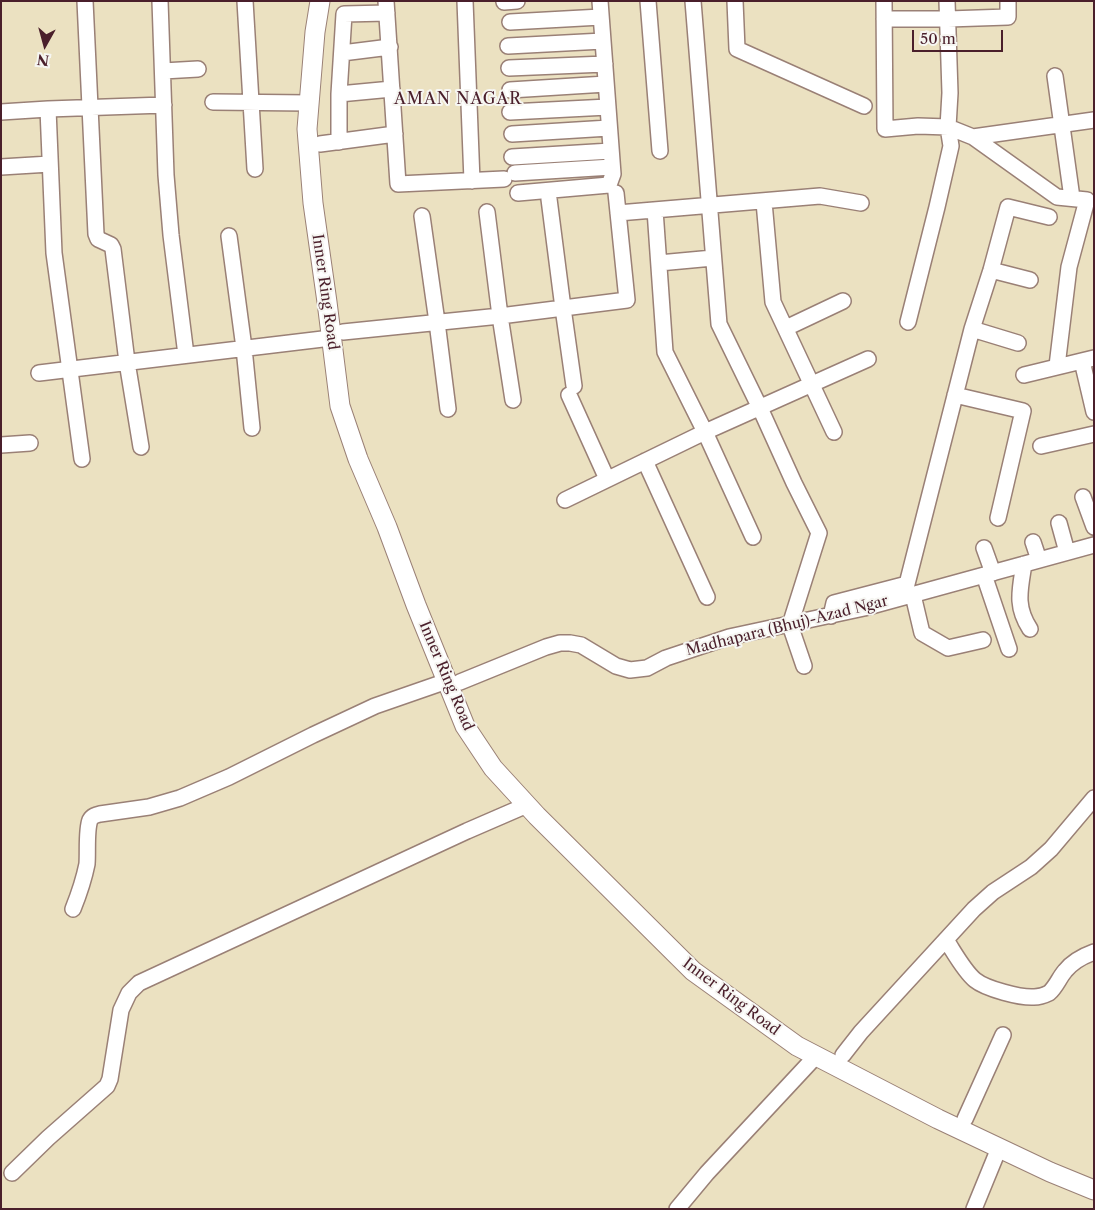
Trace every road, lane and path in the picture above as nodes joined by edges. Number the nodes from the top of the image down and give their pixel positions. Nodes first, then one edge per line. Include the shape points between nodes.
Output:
1 (85, 1) edge
2 (160, 1) edge
3 (245, 1) edge
4 (320, 1) edge
5 (332, 1) edge
6 (465, 1) edge
7 (600, 1) edge
8 (648, 1) edge
9 (693, 1) edge
10 (735, 1) edge
11 (884, 1) edge
12 (947, 1) edge
13 (1008, 1) edge
14 (387, 7) edge
15 (601, 17) junction
16 (884, 19) junction
17 (948, 19) junction
18 (510, 22) dead end
19 (603, 41) junction
20 (508, 46) dead end
21 (390, 47) junction
22 (342, 53) junction
23 (604, 64) junction
24 (509, 68) dead end
25 (198, 69) dead end
26 (163, 71) junction
27 (1055, 76) dead end
28 (606, 84) junction
29 (392, 89) junction
30 (510, 90) dead end
31 (339, 94) junction
32 (213, 102) dead end
33 (251, 102) junction
34 (309, 103) junction
35 (164, 105) junction
36 (864, 106) dead end
37 (90, 107) junction
38 (608, 107) junction
39 (48, 109) junction
40 (1, 112) edge
41 (510, 112) dead end
42 (1094, 120) edge
43 (1062, 125) junction
44 (609, 128) junction
45 (948, 128) junction
46 (395, 134) junction
47 (512, 134) dead end
48 (973, 137) junction
49 (339, 142) junction
50 (320, 144) junction
51 (611, 151) junction
52 (660, 151) dead end
53 (512, 157) dead end
54 (50, 164) junction
55 (1, 167) edge
56 (612, 167) junction
57 (255, 169) dead end
58 (472, 181) junction
59 (518, 193) dead end
60 (616, 193) dead end
61 (1072, 198) junction
62 (549, 199) dead end
63 (764, 202) junction
64 (861, 203) dead end
65 (709, 205) junction
66 (655, 210) junction
67 (487, 212) dead end
68 (618, 213) junction
69 (422, 216) dead end
70 (1049, 217) dead end
71 (229, 236) dead end
72 (713, 258) junction
73 (659, 263) junction
74 (991, 270) junction
75 (1030, 280) dead end
76 (843, 301) dead end
77 (562, 308) junction
78 (500, 316) junction
79 (437, 322) junction
80 (908, 322) dead end
81 (786, 328) junction
82 (972, 330) junction
83 (337, 335) junction
84 (1018, 343) dead end
85 (244, 348) junction
86 (186, 355) junction
87 (868, 359) dead end
88 (1088, 359) edge
89 (127, 362) junction
90 (1057, 366) junction
91 (70, 369) junction
92 (39, 373) dead end
93 (1024, 375) dead end
94 (812, 385) junction
95 (954, 395) junction
96 (513, 400) dead end
97 (760, 408) junction
98 (448, 409) dead end
99 (1094, 412) edge
100 (252, 428) dead end
101 (705, 432) junction
102 (834, 432) dead end
103 (1094, 434) edge
104 (30, 443) dead end
105 (1, 446) edge
106 (1041, 446) dead end
107 (141, 447) dead end
108 (82, 459) dead end
109 (645, 461) junction
110 (607, 480) junction
111 (1083, 497) dead end
112 (565, 500) dead end
113 (998, 518) dead end
114 (1059, 523) dead end
115 (1094, 527) edge
116 (753, 537) dead end
117 (1034, 542) dead end
118 (1094, 545) edge
119 (984, 548) dead end
120 (1067, 552) junction
121 (1032, 562) junction
122 (989, 574) junction
123 (913, 595) junction
124 (707, 597) dead end
125 (831, 616) junction
126 (790, 625) junction
127 (1030, 629) dead end
128 (983, 640) dead end
129 (1009, 649) dead end
130 (804, 666) dead end
131 (453, 682) junction
132 (1094, 798) edge
133 (527, 805) junction
134 (73, 909) dead end
135 (946, 940) junction
136 (1094, 952) edge
137 (1003, 1035) dead end
138 (843, 1055) junction
139 (816, 1056) junction
140 (965, 1119) junction
141 (999, 1148) junction
142 (12, 1173) dead end
143 (1094, 1177) edge
144 (1094, 1190) edge
145 (676, 1209) edge
146 (974, 1209) edge

1 - 37 street
2 - 26 street
3 - 33 street
4 - 34 main road, Inner Ring Road
5 - 50 main road, Inner Ring Road via 326,34
6 - 58 street
7 - 15 street
8 - 52 street
9 - 65 street
10 - 36 street via 737,49
11 - 16 street
12 - 17 street
13 - 17 street via 1008,17
14 - 21 street
14 - 22 street via 344,14
15 - 18 street
15 - 19 street
16 - 17 street
16 - 45 street via 885,129
17 - 45 street
19 - 20 street
19 - 23 street
21 - 22 street
21 - 29 street
22 - 31 street
23 - 24 street
23 - 28 street
25 - 26 street
26 - 35 street
27 - 43 street
28 - 30 street
28 - 38 street
29 - 31 street
29 - 46 street
31 - 49 street
32 - 33 street
33 - 34 street
33 - 57 street
34 - 83 main road, Inner Ring Road via 313,203
35 - 37 street
35 - 86 street via 171,235
37 - 39 street
37 - 89 street via 96,234 98,239 114,249
38 - 41 street
38 - 44 street
39 - 40 street
39 - 54 street
42 - 43 street
43 - 48 street
43 - 61 street
44 - 47 street
44 - 51 street
45 - 48 street
45 - 80 street via 950,146
46 - 49 street
46 - 58 street via 398,184
48 - 61 street via 1057,197
49 - 50 street
50 - 83 main road, Inner Ring Road
51 - 53 street
51 - 56 street
54 - 55 street
54 - 91 street via 54,252
56 - 58 street
56 - 59 street via 609,185
60 - 68 street
61 - 90 street via 1087,200 1069,268
62 - 77 street
63 - 64 street via 820,196
63 - 65 street
63 - 81 street via 773,302
65 - 66 street
65 - 72 street
66 - 68 street
66 - 73 street
67 - 78 street
68 - 77 street via 626,300
69 - 79 street
70 - 74 street via 1008,207
71 - 85 street
72 - 73 street
72 - 97 street via 719,324
73 - 101 street via 665,352
74 - 75 street
74 - 82 street
76 - 81 street
77 - 78 street
77 - 110 street via 571,390
78 - 79 street
78 - 96 street
79 - 83 street
79 - 98 street
81 - 94 street
82 - 84 street
82 - 95 street
83 - 85 street
83 - 131 main road, Inner Ring Road via 340,406 416,605
85 - 86 street
85 - 100 street
86 - 89 street
87 - 94 street
88 - 90 street
88 - 99 street
89 - 91 street
89 - 107 street
90 - 93 street
91 - 92 street
91 - 108 street
94 - 97 street
94 - 102 street
95 - 113 street via 1023,411
95 - 125 street via 907,584 834,603
97 - 101 street
97 - 126 street via 819,534
101 - 109 street
101 - 116 street
103 - 106 street
104 - 105 street
109 - 110 street
109 - 124 street
110 - 112 street
111 - 115 street
114 - 120 street
117 - 121 street
118 - 120 street, Madhapara (Bhuj)-Azad Ngar
119 - 122 street
120 - 121 street, Madhapara (Bhuj)-Azad Ngar
121 - 122 street, Madhapara (Bhuj)-Azad Ngar
121 - 127 street via 1020,592 1021,613
122 - 123 street, Madhapara (Bhuj)-Azad Ngar
122 - 129 street
123 - 125 street, Madhapara (Bhuj)-Azad Ngar
123 - 128 street via 922,633 948,648
125 - 126 street, Madhapara (Bhuj)-Azad Ngar
126 - 130 street
126 - 131 street, Madhapara (Bhuj)-Azad Ngar via 729,637 666,658 647,668 630,670 616,666 581,645 560,643
131 - 133 main road, Inner Ring Road via 465,726 493,768
131 - 134 street, Madhapara (Bhuj)-Azad Ngar via 375,706 180,798 94,816 89,827 84,878
131 - 138 main road, Inner Ring Road via 502,760 545,808 700,962 803,1036
132 - 135 street via 1051,849 1031,867 993,892
133 - 139 main road, Inner Ring Road via 693,971 797,1046
133 - 142 street via 140,983 129,993 121,1010 107,1086
135 - 136 street via 975,980 988,987 1034,998 1050,992 1073,963
135 - 138 street
137 - 140 street
138 - 140 main road, Inner Ring Road
139 - 141 main road, Inner Ring Road
139 - 145 street
140 - 143 main road, Inner Ring Road
141 - 144 main road, Inner Ring Road
141 - 146 street

